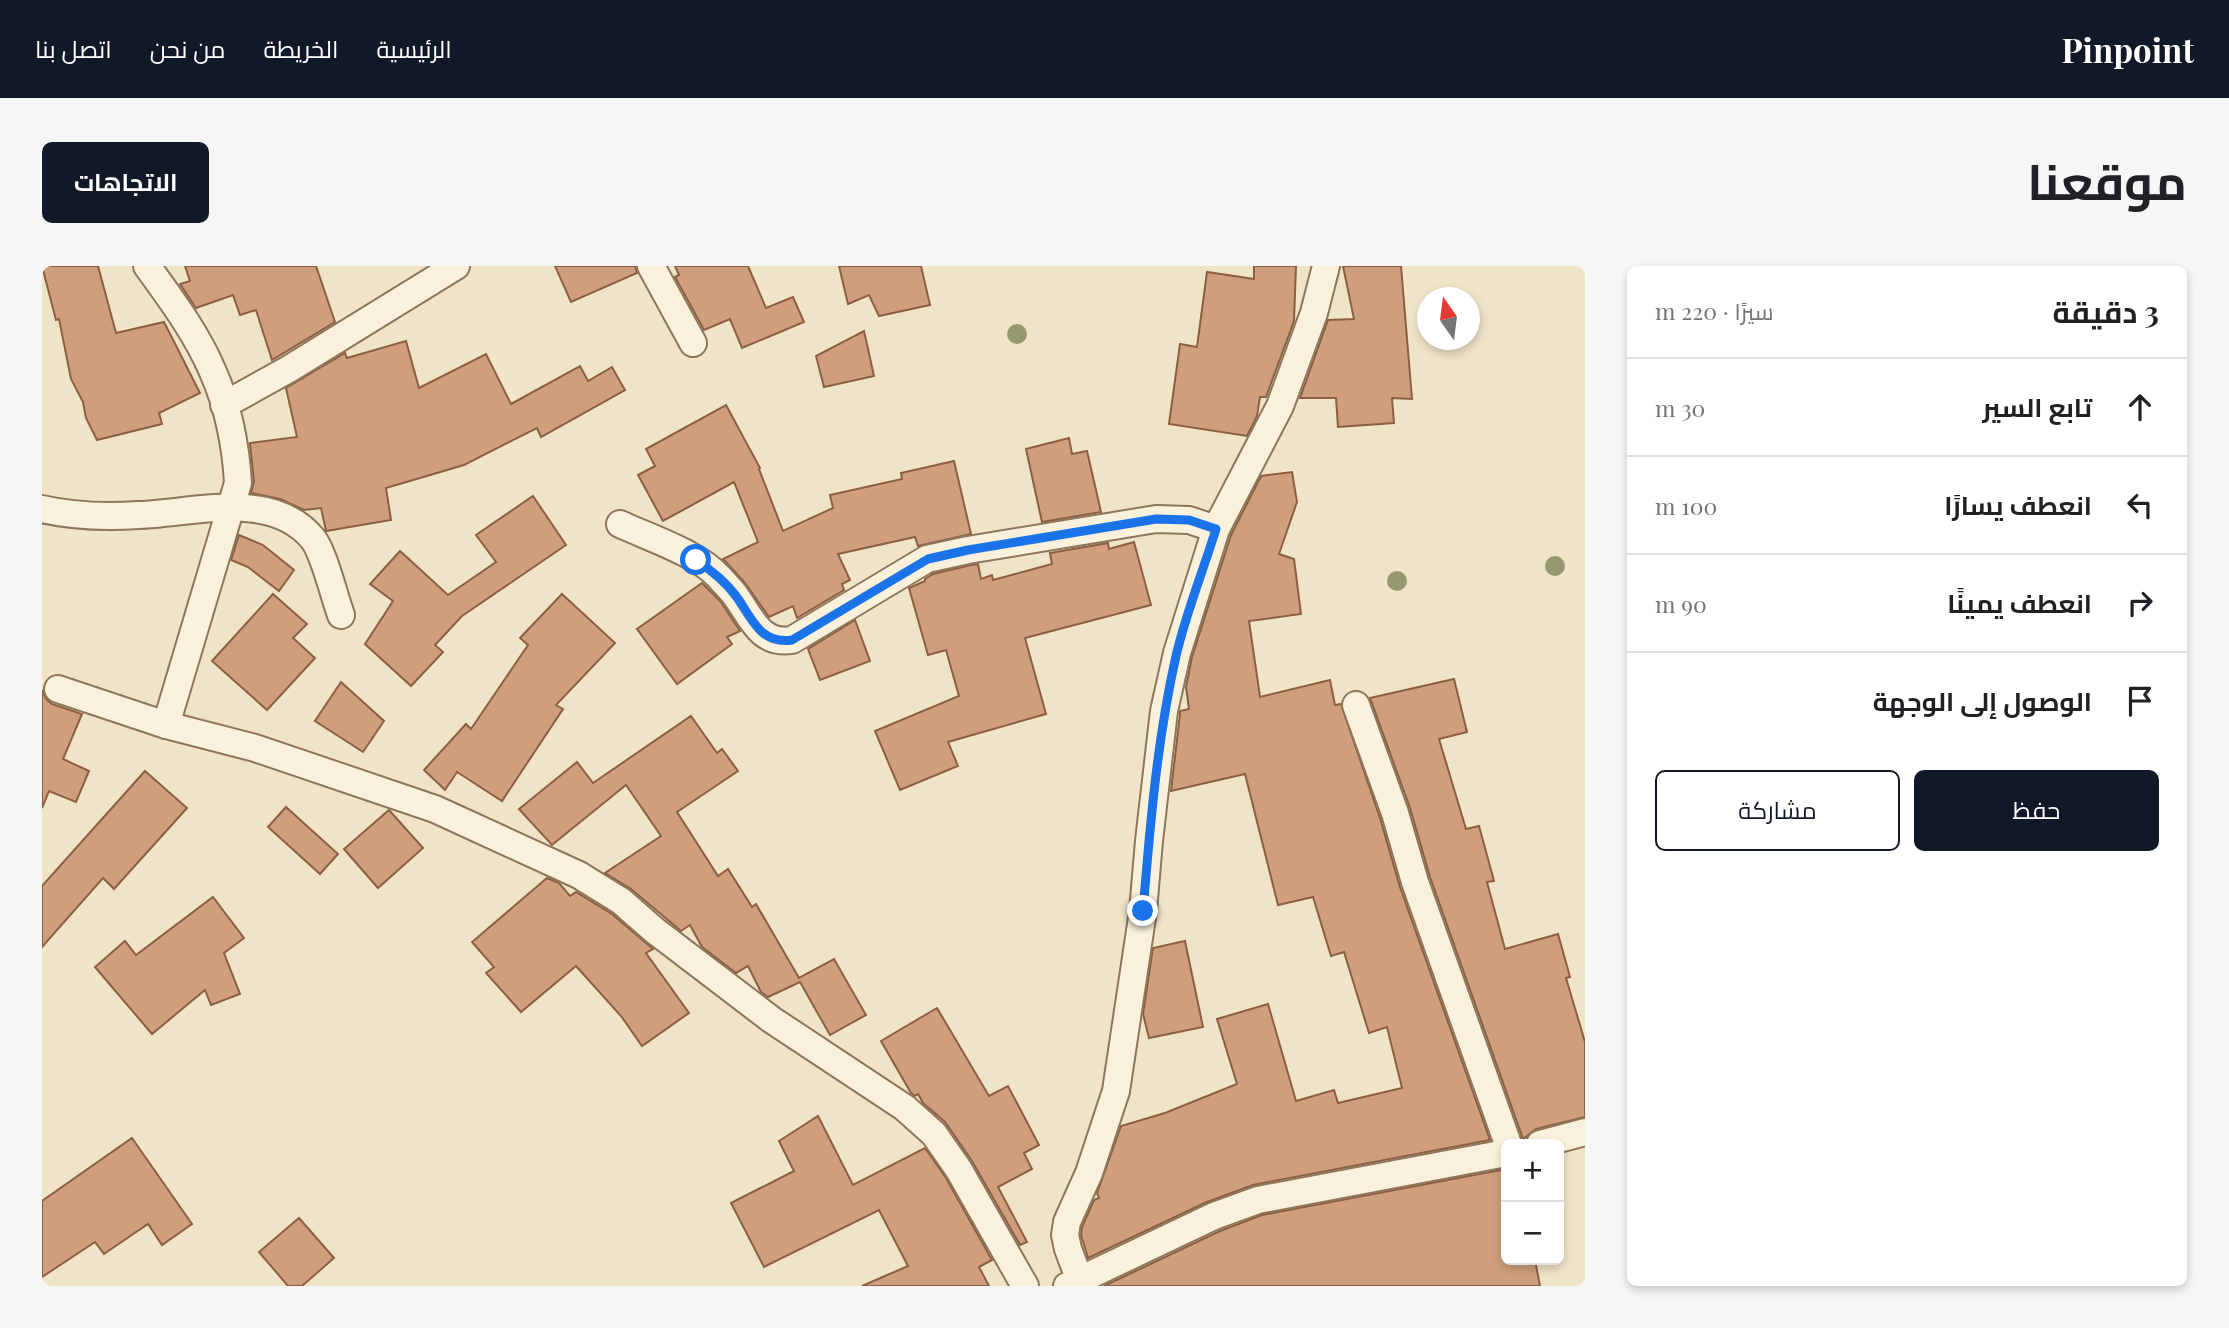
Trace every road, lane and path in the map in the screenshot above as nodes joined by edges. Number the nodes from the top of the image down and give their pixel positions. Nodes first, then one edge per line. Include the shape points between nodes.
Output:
1 (147, 266) edge
2 (456, 266) edge
3 (651, 266) edge
4 (1326, 266) edge
5 (693, 342) dead end
6 (224, 405) junction
7 (229, 508) junction
8 (42, 509) edge
9 (620, 524) dead end
10 (1216, 529) junction
11 (341, 615) dead end
12 (58, 689) dead end
13 (1356, 705) dead end
14 (166, 725) junction
15 (1585, 1132) edge
16 (1506, 1139) edge
17 (1559, 1139) edge
18 (1501, 1154) edge
19 (1076, 1284) edge
20 (1025, 1286) edge

1 - 6 street via 214,372
2 - 6 street
3 - 5 street
4 - 10 street via 1280,406
6 - 7 street via 237,462 238,483
7 - 8 street via 137,516
7 - 11 street via 278,513 312,537 321,550
7 - 14 street
9 - 10 street via 716,574 755,627 782,641 792,640 928,559 1156,519 1189,520
10 - 19 street via 1164,711 1143,911 1116,1091 1067,1222 1065,1235
12 - 14 street
13 - 16 street
14 - 20 street via 255,748 435,809 579,875 621,901 772,1020 905,1108 934,1134
15 - 17 street
18 - 19 street via 1258,1200 1214,1216

